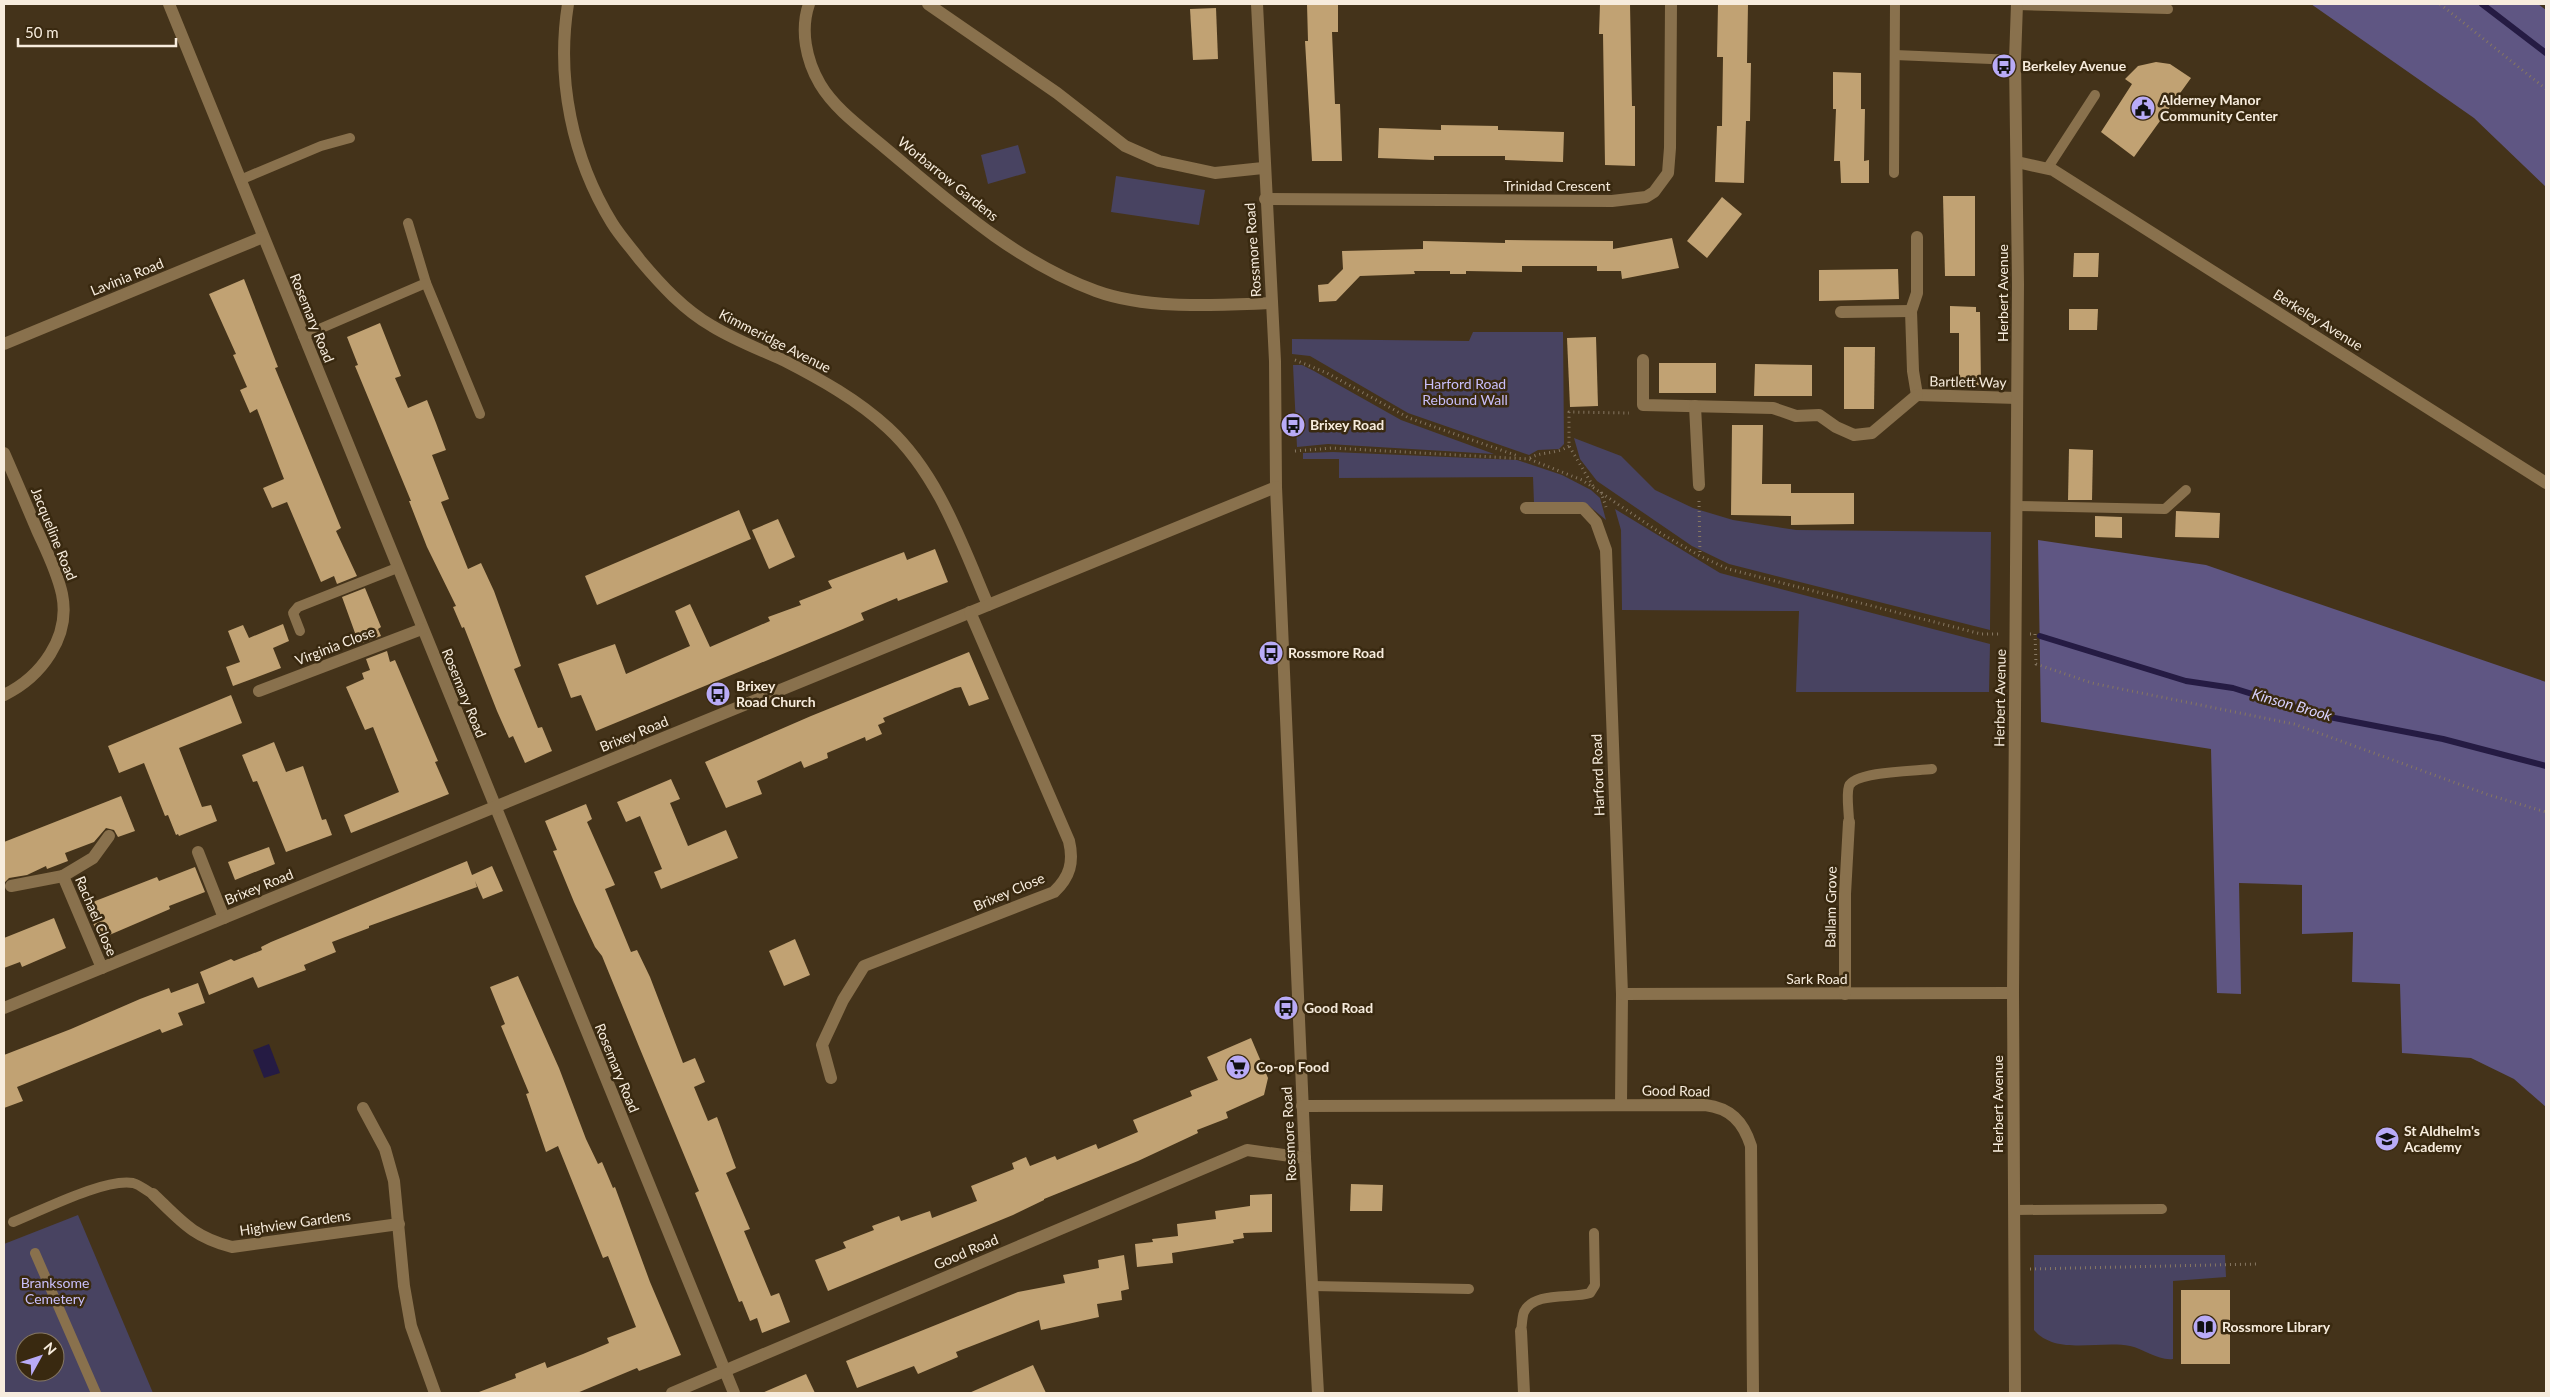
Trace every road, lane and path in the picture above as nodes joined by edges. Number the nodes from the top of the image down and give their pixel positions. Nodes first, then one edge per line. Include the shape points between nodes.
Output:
1 (169, 4) edge
2 (568, 4) edge
3 (809, 4) edge
4 (928, 4) edge
5 (1257, 4) edge
6 (1671, 4) edge
7 (1895, 4) edge
8 (2017, 4) edge
9 (2440, 4) edge
10 (2168, 9) dead end
11 (1895, 56) junction
12 (2015, 60) junction
13 (2546, 89) edge
14 (2095, 95) dead end
15 (350, 138) dead end
16 (2017, 162) junction
17 (1263, 168) junction
18 (2047, 169) junction
19 (1894, 173) dead end
20 (240, 180) junction
21 (1265, 199) junction
22 (408, 223) dead end
23 (263, 237) junction
24 (1917, 237) dead end
25 (426, 283) junction
26 (1272, 303) junction
27 (1911, 311) junction
28 (1841, 312) dead end
29 (302, 336) junction
30 (4, 344) edge
31 (1295, 360) dead end
32 (1643, 360) dead end
33 (1917, 395) junction
34 (2017, 398) junction
35 (1643, 405) junction
36 (1695, 406) junction
37 (480, 414) dead end
38 (1569, 446) junction
39 (1295, 451) dead end
40 (4, 452) edge
41 (1521, 457) junction
42 (1529, 459) junction
43 (2546, 483) edge
44 (1699, 485) joint
45 (1594, 486) junction
46 (1276, 487) junction
47 (2186, 490) dead end
48 (2016, 506) junction
49 (1526, 508) dead end
50 (1700, 556) junction
51 (397, 568) junction
52 (988, 605) junction
53 (970, 612) junction
54 (422, 629) junction
55 (300, 631) dead end
56 (2016, 634) junction
57 (260, 691) dead end
58 (4, 695) edge
59 (1932, 769) dead end
60 (495, 807) junction
61 (2546, 812) edge
62 (1849, 822) joint
63 (109, 836) dead end
64 (198, 852) dead end
65 (63, 876) junction
66 (11, 886) dead end
67 (224, 918) junction
68 (102, 968) junction
69 (2013, 993) junction
70 (1622, 994) junction
71 (1845, 994) junction
72 (4, 1008) edge
73 (831, 1078) dead end
74 (1621, 1105) junction
75 (1302, 1106) junction
76 (363, 1108) dead end
77 (1304, 1158) junction
78 (153, 1194) joint
79 (2014, 1210) junction
80 (2162, 1210) dead end
81 (13, 1222) dead end
82 (399, 1224) junction
83 (1594, 1233) dead end
84 (36, 1253) dead end
85 (2258, 1264) dead end
86 (2014, 1269) junction
87 (1312, 1286) junction
88 (1468, 1289) dead end
89 (1521, 1331) joint
90 (724, 1371) junction
91 (96, 1393) edge
92 (435, 1393) edge
93 (672, 1393) edge
94 (734, 1393) edge
95 (1318, 1393) edge
96 (1524, 1393) edge
97 (1753, 1393) edge
98 (2015, 1393) edge

1 - 20 street, Rosemary Road
2 - 52 street, Kimmeridge Avenue via 564,52 575,140 585,170 612,223 656,279 685,307 735,339 783,360 853,400 890,430 937,493
3 - 26 street, Worbarrow Gardens via 804,36 810,64 820,85 844,113 956,208 1001,240 1050,270 1096,291 1136,302
4 - 17 street via 1057,93 1125,146 1158,161 1207,171
5 - 17 street, Rossmore Road
6 - 21 street, Trinidad Crescent via 1668,173 1654,192 1646,197 1612,201
7 - 11 lane
8 - 10 lane
8 - 12 street, Herbert Avenue
9 - 13 path
11 - 12 lane
11 - 19 lane
12 - 16 street, Herbert Avenue
14 - 18 lane
15 - 20 lane via 321,146
16 - 18 street, Berkeley Avenue
16 - 34 street, Herbert Avenue
17 - 21 street, Rossmore Road
18 - 43 street, Berkeley Avenue
20 - 23 street, Rosemary Road
21 - 26 street, Rossmore Road
22 - 25 lane
23 - 29 street, Rosemary Road
23 - 30 street, Lavinia Road
24 - 27 street, Bartlett Way via 1917,293
25 - 29 lane
25 - 37 lane
26 - 46 street, Rossmore Road
27 - 28 street
27 - 33 street, Bartlett Way
29 - 51 street, Rosemary Road
31 - 41 path via 1327,373 1409,418
32 - 35 street
33 - 34 street, Bartlett Way
33 - 36 street, Bartlett Way via 1872,433 1854,435 1819,415 1796,416 1773,408
34 - 48 street, Herbert Avenue
35 - 36 street, Bartlett Way
35 - 38 path via 1644,414 1569,412
36 - 44 street
38 - 42 path via 1554,454 1535,455
38 - 45 path
39 - 41 path via 1332,448
40 - 58 street, Jacqueline Road via 55,571 63,610 61,628 49,658 30,678
41 - 42 path
42 - 45 path
44 - 50 path
45 - 50 path via 1662,534
46 - 52 street, Brixey Road
46 - 75 street, Rossmore Road
47 - 48 lane via 2165,509
48 - 56 street, Herbert Avenue
49 - 70 street, Harford Road via 1582,508 1596,522 1606,550
50 - 56 path via 1728,569 1981,634
51 - 54 street, Rosemary Road
51 - 55 lane via 298,607 294,613
52 - 53 street, Brixey Road
53 - 60 street, Brixey Road
53 - 73 street, Brixey Close via 1069,841 1072,864 1068,875 1054,892 864,966 843,1000 822,1045
54 - 57 street, Virginia Close
54 - 60 street, Rosemary Road
56 - 61 path via 2034,634 2036,664 2092,683 2294,724 2489,795
56 - 69 street, Herbert Avenue
59 - 62 lane via 1866,775 1855,779 1849,786
60 - 67 street, Brixey Road
60 - 90 street, Rosemary Road
62 - 71 street, Ballam Grove
63 - 65 street, Rachael Close via 93,858
64 - 67 street
65 - 66 street, Rachael Close
65 - 68 street, Rachael Close
67 - 68 street, Brixey Road
68 - 72 street, Brixey Road
69 - 71 street, Sark Road
69 - 79 street, Herbert Avenue
70 - 71 street, Sark Road
70 - 74 street, Harford Road
74 - 75 street, Good Road
74 - 97 street, Good Road via 1718,1107 1734,1116 1748,1135 1752,1156
75 - 77 street, Rossmore Road
76 - 82 street via 385,1148 394,1181
77 - 87 street, Rossmore Road
77 - 90 street, Good Road via 1247,1150
78 - 81 lane via 132,1183 113,1184
78 - 82 street, Highview Gardens via 183,1223 208,1241 232,1247
79 - 80 lane
79 - 86 street, Herbert Avenue
82 - 92 street via 404,1286 412,1326
83 - 89 lane via 1595,1285 1590,1293 1534,1303 1525,1311
84 - 91 lane
85 - 86 path
86 - 98 street, Herbert Avenue
87 - 88 lane
87 - 95 street, Rossmore Road
89 - 96 street
90 - 93 street, Good Road
90 - 94 street, Rosemary Road

